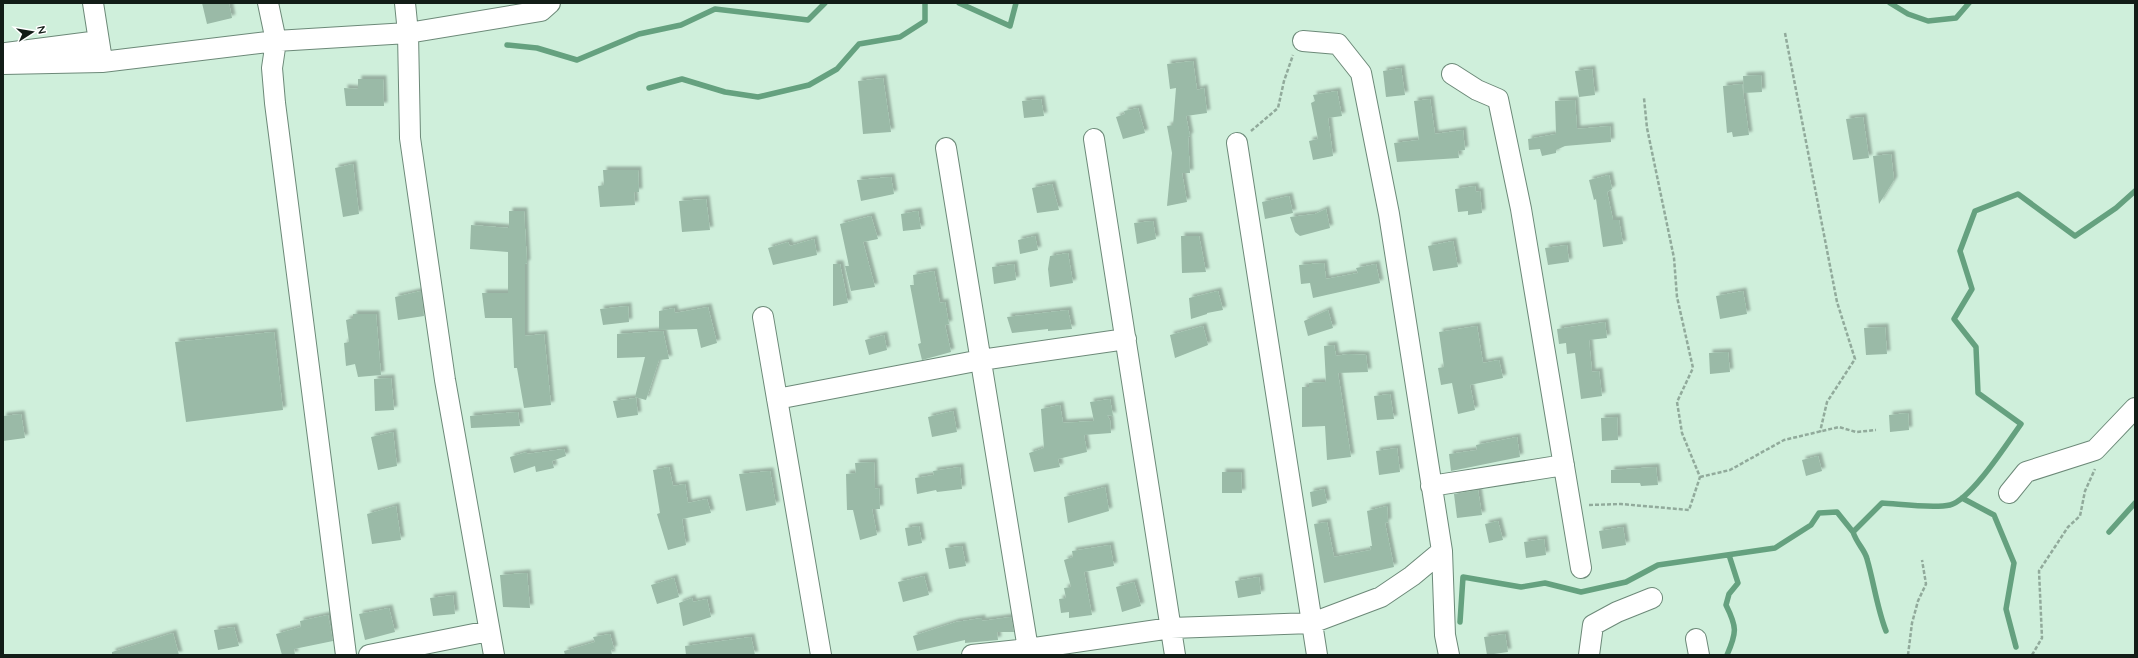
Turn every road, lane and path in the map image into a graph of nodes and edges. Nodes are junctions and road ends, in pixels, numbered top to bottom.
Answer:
1 (93, 3) edge
2 (268, 3) edge
3 (405, 3) edge
4 (550, 3) edge
5 (408, 33) junction
6 (1785, 33) dead end
7 (99, 41) junction
8 (276, 41) junction
9 (1303, 41) joint
10 (3, 54) edge
11 (102, 62) junction
12 (3, 64) edge
13 (1452, 74) dead end
14 (1644, 98) dead end
15 (1094, 138) dead end
16 (1237, 143) joint
17 (946, 148) dead end
18 (763, 317) dead end
19 (1126, 339) junction
20 (981, 360) junction
21 (777, 399) junction
22 (2135, 408) edge
23 (1876, 430) dead end
24 (1820, 432) junction
25 (2095, 450) junction
26 (1564, 466) junction
27 (1700, 477) junction
28 (1431, 486) junction
29 (2009, 492) dead end
30 (1571, 506) junction
31 (1442, 551) junction
32 (1922, 560) dead end
33 (1582, 568) dead end
34 (1652, 598) dead end
35 (1312, 623) junction
36 (1171, 628) junction
37 (488, 631) junction
38 (1029, 652) edge
39 (1590, 654) edge
40 (346, 655) edge
41 (369, 655) edge
42 (494, 655) edge
43 (821, 655) edge
44 (972, 655) edge
45 (1175, 655) edge
46 (1317, 655) edge
47 (1449, 655) edge
48 (1908, 655) edge
49 (2032, 655) edge

1 - 7 street
2 - 8 street
3 - 5 street
4 - 5 street
5 - 8 street
5 - 37 street
6 - 24 path
7 - 10 street
7 - 11 street
8 - 11 street
8 - 40 street
9 - 16 path
9 - 28 street
11 - 12 street
13 - 26 street
14 - 27 path
15 - 19 street
16 - 35 street
17 - 20 street
18 - 21 street
19 - 20 street
19 - 36 street
20 - 21 street
20 - 38 street
21 - 43 street
22 - 25 street
23 - 24 path
24 - 27 path
25 - 29 street
25 - 49 path
26 - 28 street
26 - 30 street
27 - 30 path
28 - 31 street
30 - 33 street
31 - 35 street
31 - 47 street
32 - 48 path
34 - 39 street
35 - 36 street
35 - 46 street
36 - 38 street
36 - 45 street
37 - 41 street
37 - 42 street
38 - 44 street

